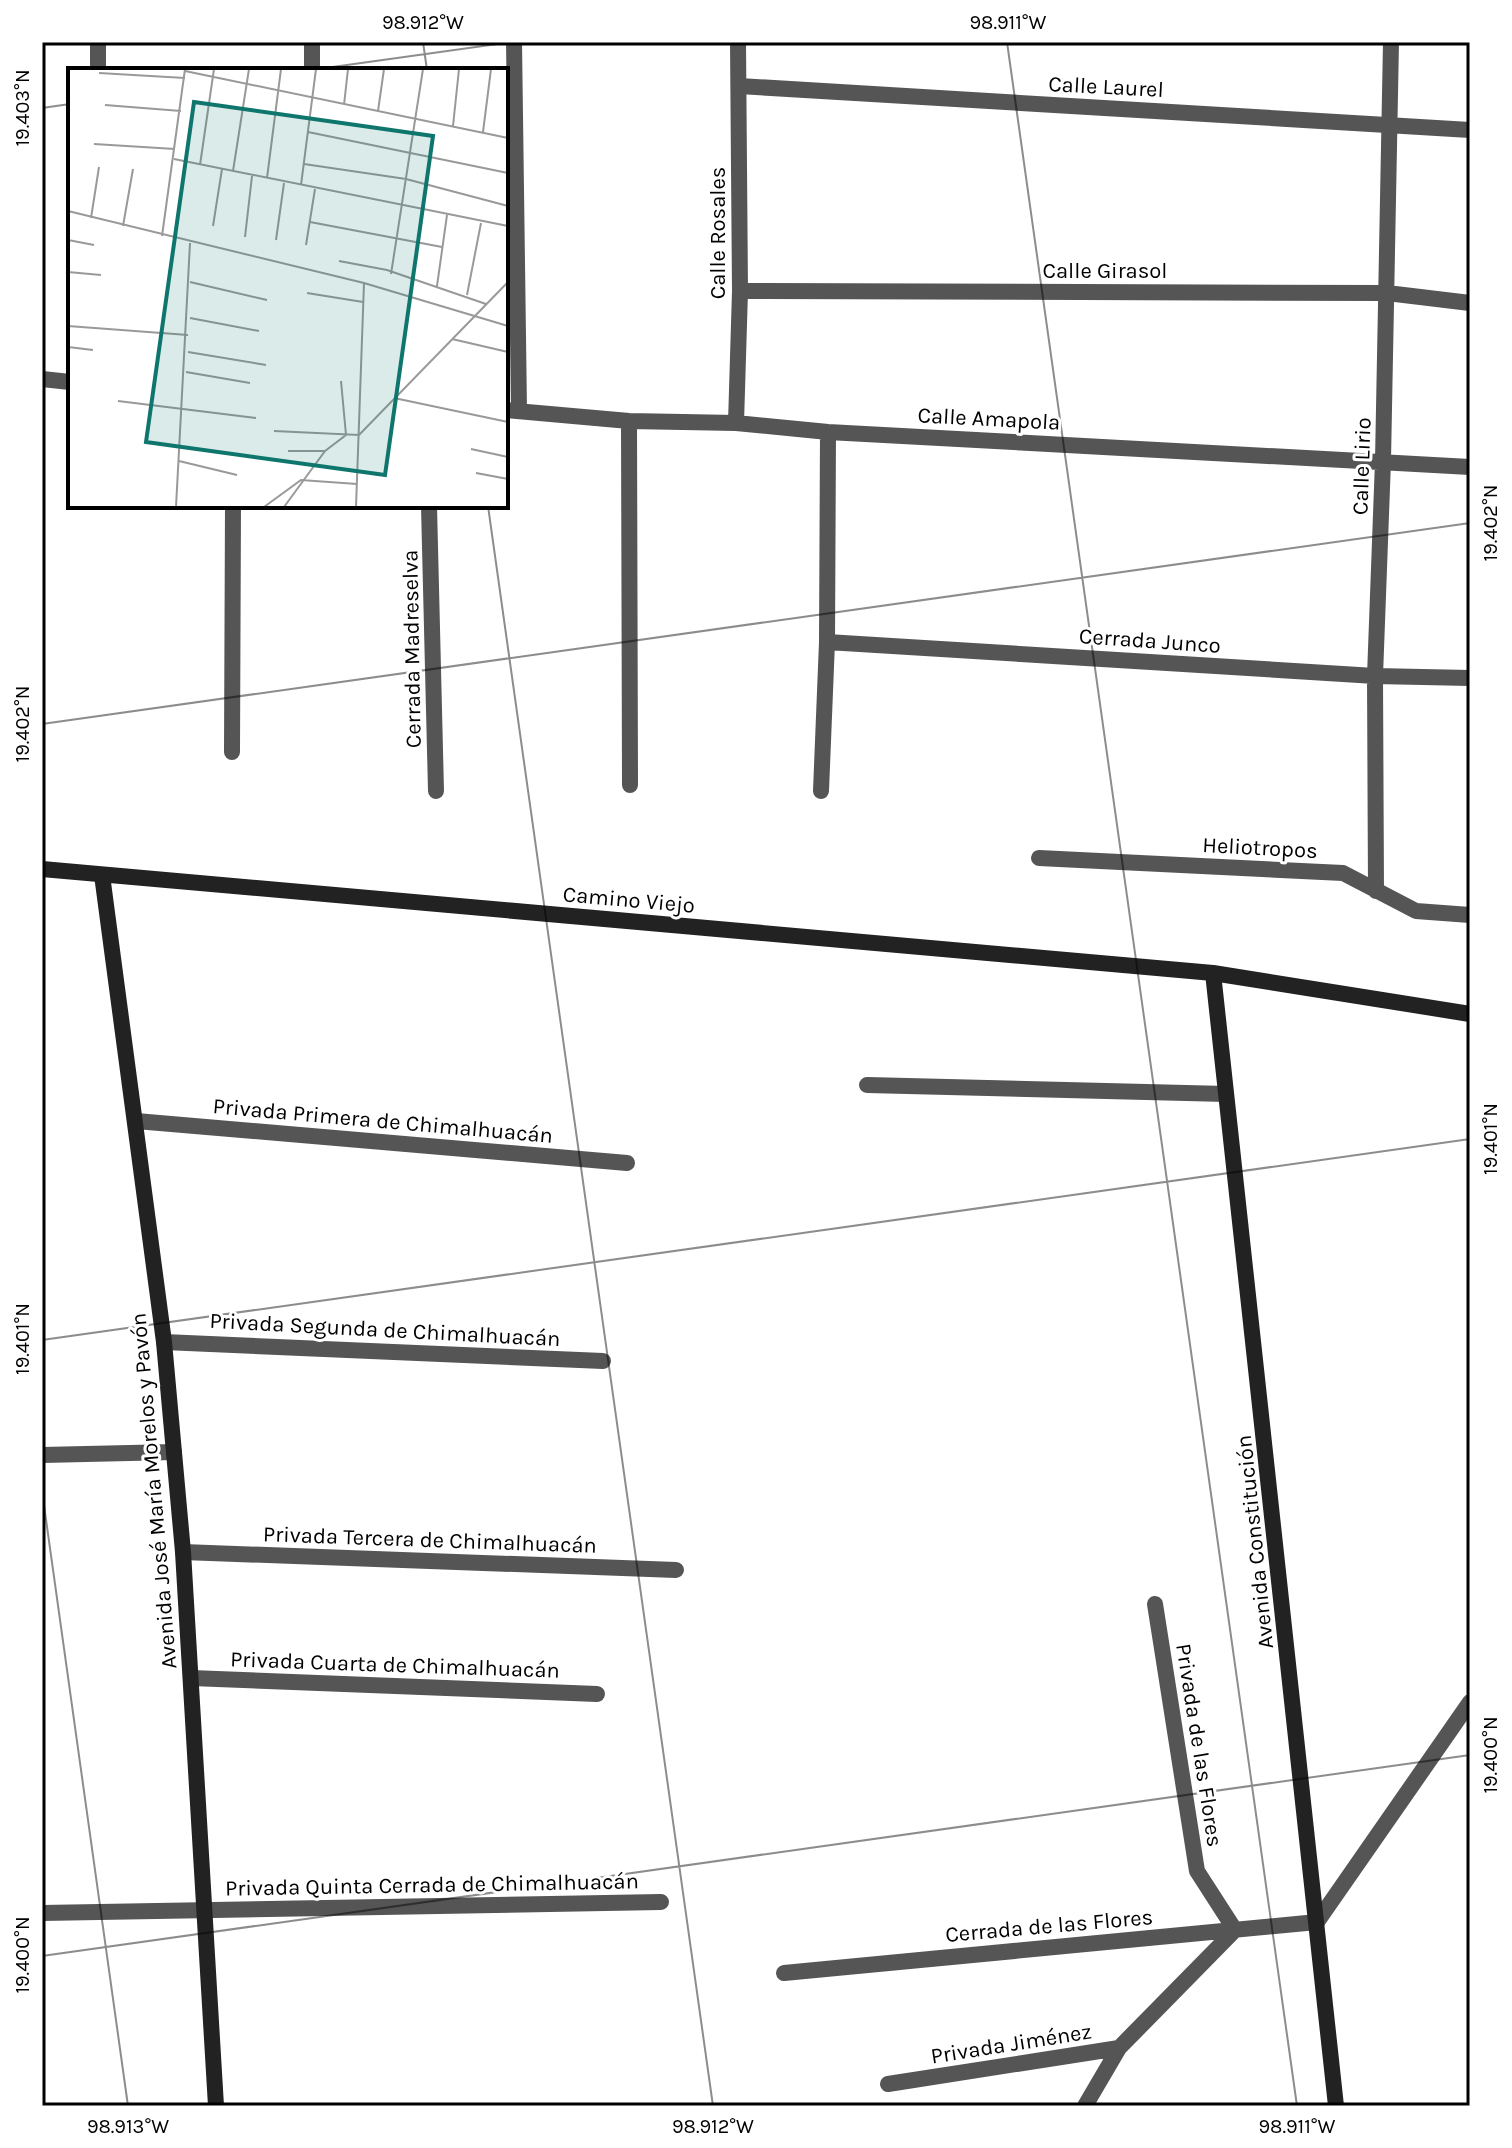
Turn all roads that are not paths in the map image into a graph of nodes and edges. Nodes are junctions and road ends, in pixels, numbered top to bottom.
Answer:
1 (98, 42) edge
2 (312, 42) edge
3 (514, 42) edge
4 (738, 42) edge
5 (1391, 42) edge
6 (98, 68) edge
7 (312, 68) edge
8 (739, 86) junction
9 (1391, 125) junction
10 (1470, 130) edge
11 (740, 291) junction
12 (1387, 293) junction
13 (1470, 303) edge
14 (42, 379) edge
15 (68, 382) edge
16 (512, 410) edge
17 (629, 421) junction
18 (736, 423) junction
19 (828, 432) junction
20 (1383, 461) junction
21 (1470, 467) edge
22 (233, 508) edge
23 (429, 508) edge
24 (827, 642) junction
25 (1375, 676) junction
26 (1470, 678) edge
27 (232, 752) dead end
28 (630, 785) dead end
29 (436, 791) dead end
30 (821, 791) dead end
31 (1039, 858) dead end
32 (42, 869) edge
33 (102, 875) junction
34 (1376, 891) junction
35 (1470, 915) edge
36 (1213, 973) junction
37 (1470, 1014) edge
38 (867, 1085) dead end
39 (1226, 1094) junction
40 (136, 1121) junction
41 (627, 1163) dead end
42 (164, 1342) junction
43 (603, 1361) dead end
44 (174, 1452) junction
45 (42, 1455) edge
46 (183, 1552) junction
47 (676, 1570) dead end
48 (1155, 1604) dead end
49 (191, 1678) junction
50 (597, 1694) dead end
51 (1470, 1702) edge
52 (661, 1902) dead end
53 (204, 1910) junction
54 (42, 1913) edge
55 (1317, 1922) junction
56 (1235, 1930) junction
57 (784, 1973) dead end
58 (1119, 2048) junction
59 (888, 2084) dead end
60 (216, 2106) edge
61 (1085, 2106) edge
62 (1336, 2106) edge

1 - 6 street
2 - 7 street
3 - 16 street
4 - 8 street, Calle Rosales
5 - 9 street, Calle Lirio
8 - 9 street, Calle Laurel
8 - 11 street, Calle Rosales
9 - 10 street, Calle Laurel
9 - 12 street, Calle Lirio
11 - 12 street, Calle Girasol
11 - 18 street, Calle Rosales
12 - 13 street, Calle Girasol
12 - 20 street, Calle Lirio
14 - 15 street
16 - 17 street, Calle Amapola
17 - 18 street, Calle Amapola
17 - 28 street
18 - 19 street, Calle Amapola
19 - 20 street, Calle Amapola
19 - 24 street
20 - 21 street, Calle Amapola
20 - 25 street, Calle Lirio
22 - 27 street
23 - 29 street, Cerrada Madreselva
24 - 25 street, Cerrada Junco
24 - 30 street
25 - 26 street, Cerrada Junco
25 - 34 street, Calle Lirio
31 - 34 street, Heliotropos
32 - 33 main road, Camino Viejo
33 - 36 main road, Camino Viejo
33 - 40 main road, Avenida José María Morelos y Pavón
34 - 35 street, Heliotropos
36 - 37 main road, Camino Viejo
36 - 39 main road, Avenida Constitución
38 - 39 street
39 - 55 main road, Avenida Constitución
40 - 41 street, Privada Primera de Chimalhuacán
40 - 42 main road, Avenida José María Morelos y Pavón
42 - 43 street, Privada Segunda de Chimalhuacán
42 - 44 main road, Avenida José María Morelos y Pavón
44 - 45 street
44 - 46 main road, Avenida José María Morelos y Pavón
46 - 47 street, Privada Tercera de Chimalhuacán
46 - 49 main road, Avenida José María Morelos y Pavón
48 - 56 street, Privada de las Flores
49 - 50 street, Privada Cuarta de Chimalhuacán
49 - 53 main road, Avenida José María Morelos y Pavón
51 - 55 street
52 - 53 street, Privada Quinta Cerrada de Chimalhuacán
53 - 54 street, Privada Quinta Cerrada de Chimalhuacán
53 - 60 main road, Avenida José María Morelos y Pavón
55 - 56 street, Cerrada de las Flores
55 - 62 main road, Avenida Constitución
56 - 57 street, Cerrada de las Flores
56 - 58 street, Privada Jiménez
58 - 59 street, Privada Jiménez
58 - 61 street

